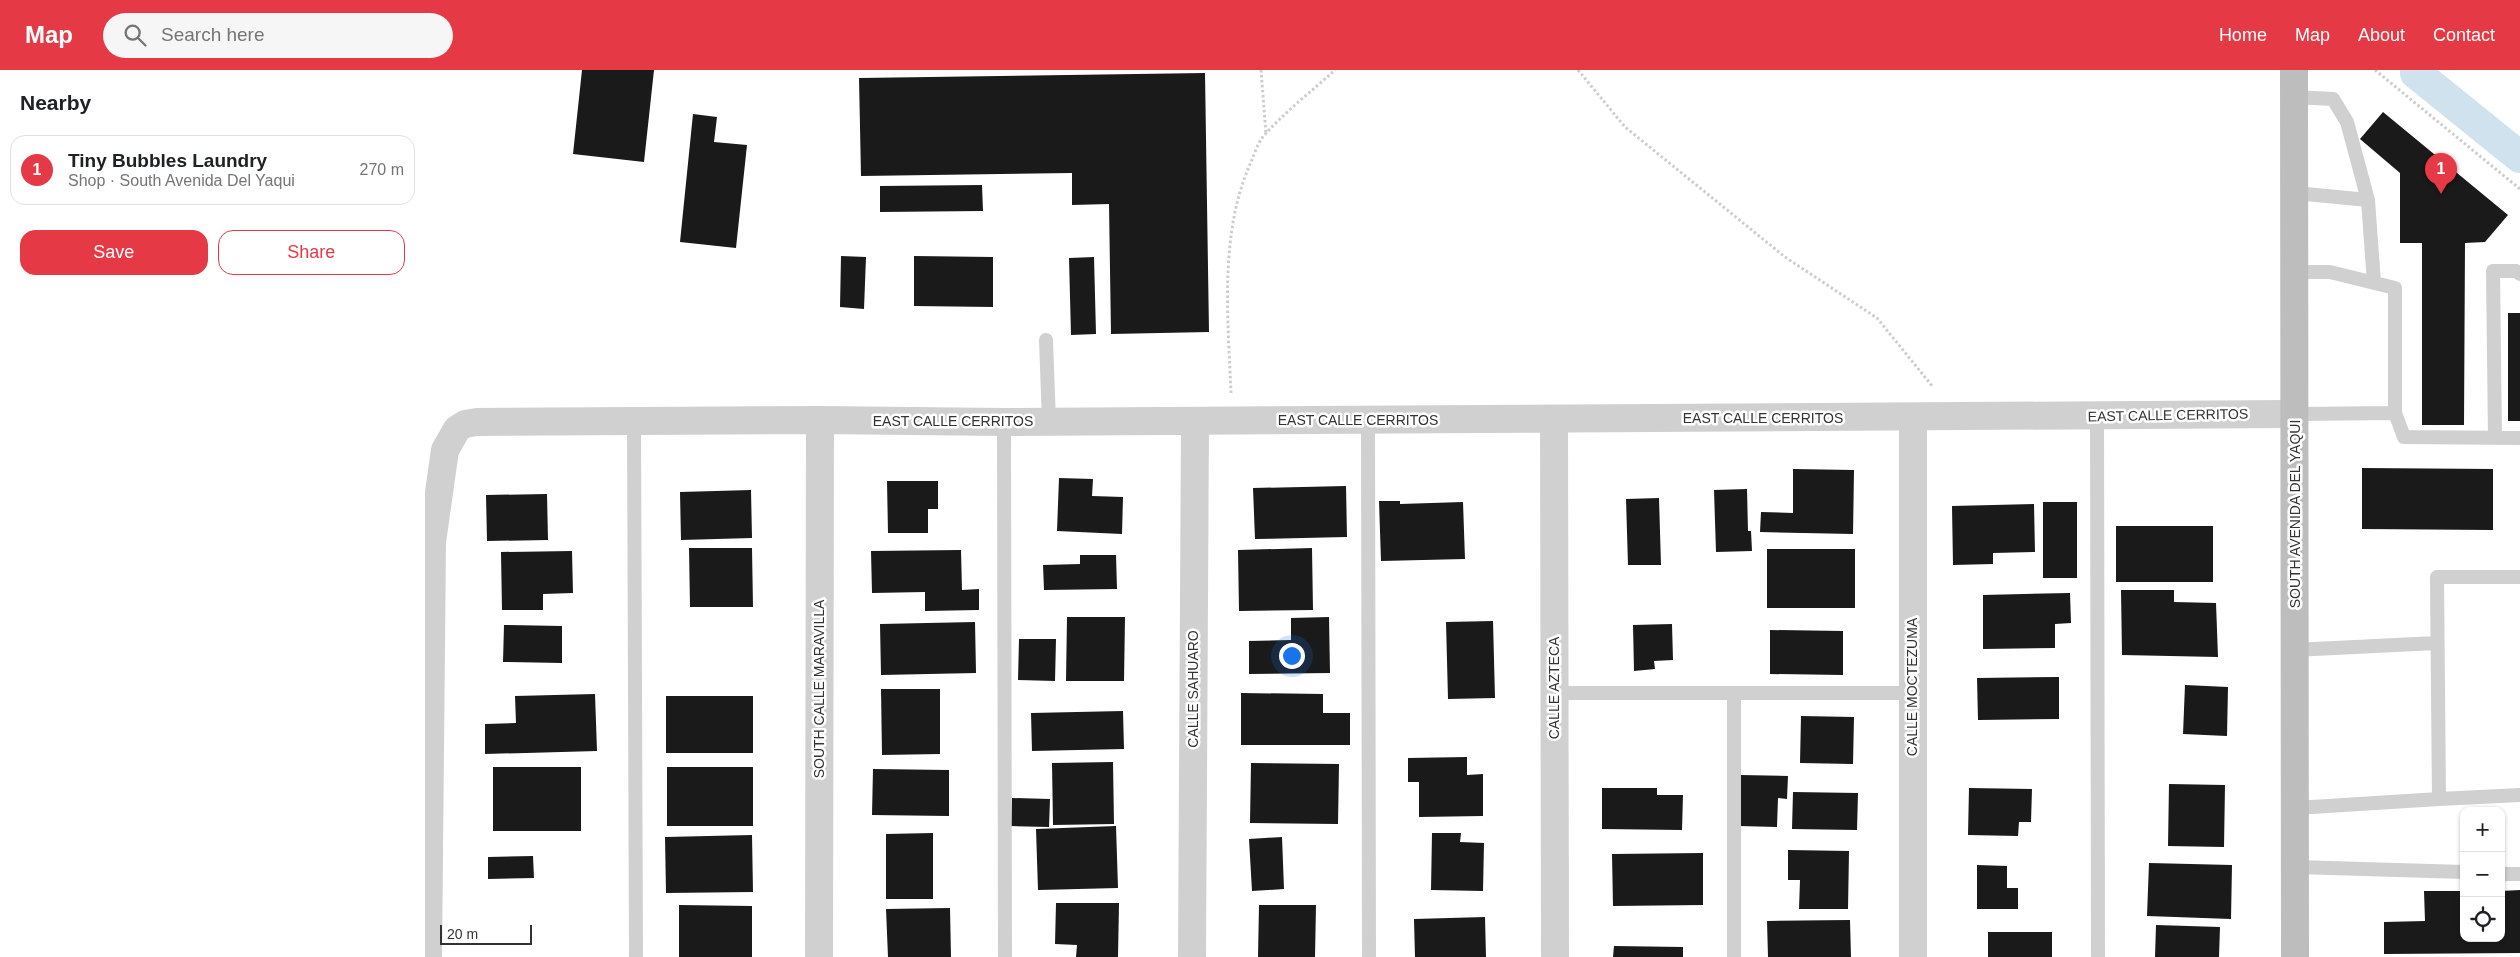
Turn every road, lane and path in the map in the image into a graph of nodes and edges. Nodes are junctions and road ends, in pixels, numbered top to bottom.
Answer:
1 (1261, 70) edge
2 (1335, 70) edge
3 (1578, 70) edge
4 (2294, 70) edge
5 (2375, 70) edge
6 (2294, 97) junction
7 (1266, 134) junction
8 (2520, 189) edge
9 (2295, 193) junction
10 (2369, 200) junction
11 (2295, 272) junction
12 (2520, 274) edge
13 (2375, 283) junction
14 (1046, 340) dead end
15 (2395, 412) junction
16 (2295, 414) junction
17 (2097, 416) junction
18 (1913, 417) junction
19 (1949, 417) junction
20 (1554, 419) junction
21 (819, 420) junction
22 (1368, 420) junction
23 (634, 421) junction
24 (1195, 421) junction
25 (1232, 421) junction
26 (1005, 422) junction
27 (1049, 422) junction
28 (2495, 438) junction
29 (2520, 438) edge
30 (2520, 578) edge
31 (2436, 643) junction
32 (2294, 650) junction
33 (1555, 693) junction
34 (1912, 693) junction
35 (1734, 694) junction
36 (2520, 796) edge
37 (2439, 799) junction
38 (2296, 808) junction
39 (2296, 867) junction
40 (2460, 872) edge
41 (2505, 874) edge
42 (2520, 874) edge
43 (428, 957) edge
44 (636, 957) edge
45 (819, 957) edge
46 (1005, 957) edge
47 (1192, 957) edge
48 (1369, 957) edge
49 (1555, 957) edge
50 (1734, 957) edge
51 (1913, 957) edge
52 (2098, 957) edge
53 (2295, 957) edge

1 - 7 path
2 - 7 path
3 - 19 path
4 - 6 street, SOUTH AVENIDA DEL YAQUI
5 - 8 path
6 - 9 street, SOUTH AVENIDA DEL YAQUI
6 - 10 lane
7 - 25 path
9 - 10 lane
9 - 11 street, SOUTH AVENIDA DEL YAQUI
10 - 13 lane
11 - 13 lane
11 - 16 street, SOUTH AVENIDA DEL YAQUI
12 - 28 lane
13 - 15 lane
14 - 27 lane
15 - 16 lane
15 - 28 lane
16 - 17 street, EAST CALLE CERRITOS
16 - 32 street, SOUTH AVENIDA DEL YAQUI
17 - 19 street, EAST CALLE CERRITOS
17 - 52 lane
18 - 19 street, EAST CALLE CERRITOS
18 - 20 street, EAST CALLE CERRITOS
18 - 34 street, CALLE MOCTEZUMA
20 - 22 street, EAST CALLE CERRITOS
20 - 33 street, CALLE AZTECA
21 - 23 street, EAST CALLE CERRITOS
21 - 26 street, EAST CALLE CERRITOS
21 - 45 street, SOUTH CALLE MARAVILLA
22 - 25 street, EAST CALLE CERRITOS
22 - 48 lane
23 - 43 street, EAST CALLE CERRITOS
23 - 44 lane
24 - 25 street, EAST CALLE CERRITOS
24 - 27 street, EAST CALLE CERRITOS
24 - 47 street, CALLE SAHUARO
26 - 27 street, EAST CALLE CERRITOS
26 - 46 lane
28 - 29 lane
30 - 31 lane
31 - 32 lane
31 - 37 lane
32 - 38 street, SOUTH AVENIDA DEL YAQUI
33 - 35 lane
33 - 49 street, CALLE AZTECA
34 - 35 lane
34 - 51 street, CALLE MOCTEZUMA
35 - 50 lane
36 - 37 lane
37 - 38 lane
38 - 39 street, SOUTH AVENIDA DEL YAQUI
39 - 40 lane
39 - 53 street, SOUTH AVENIDA DEL YAQUI
41 - 42 lane

